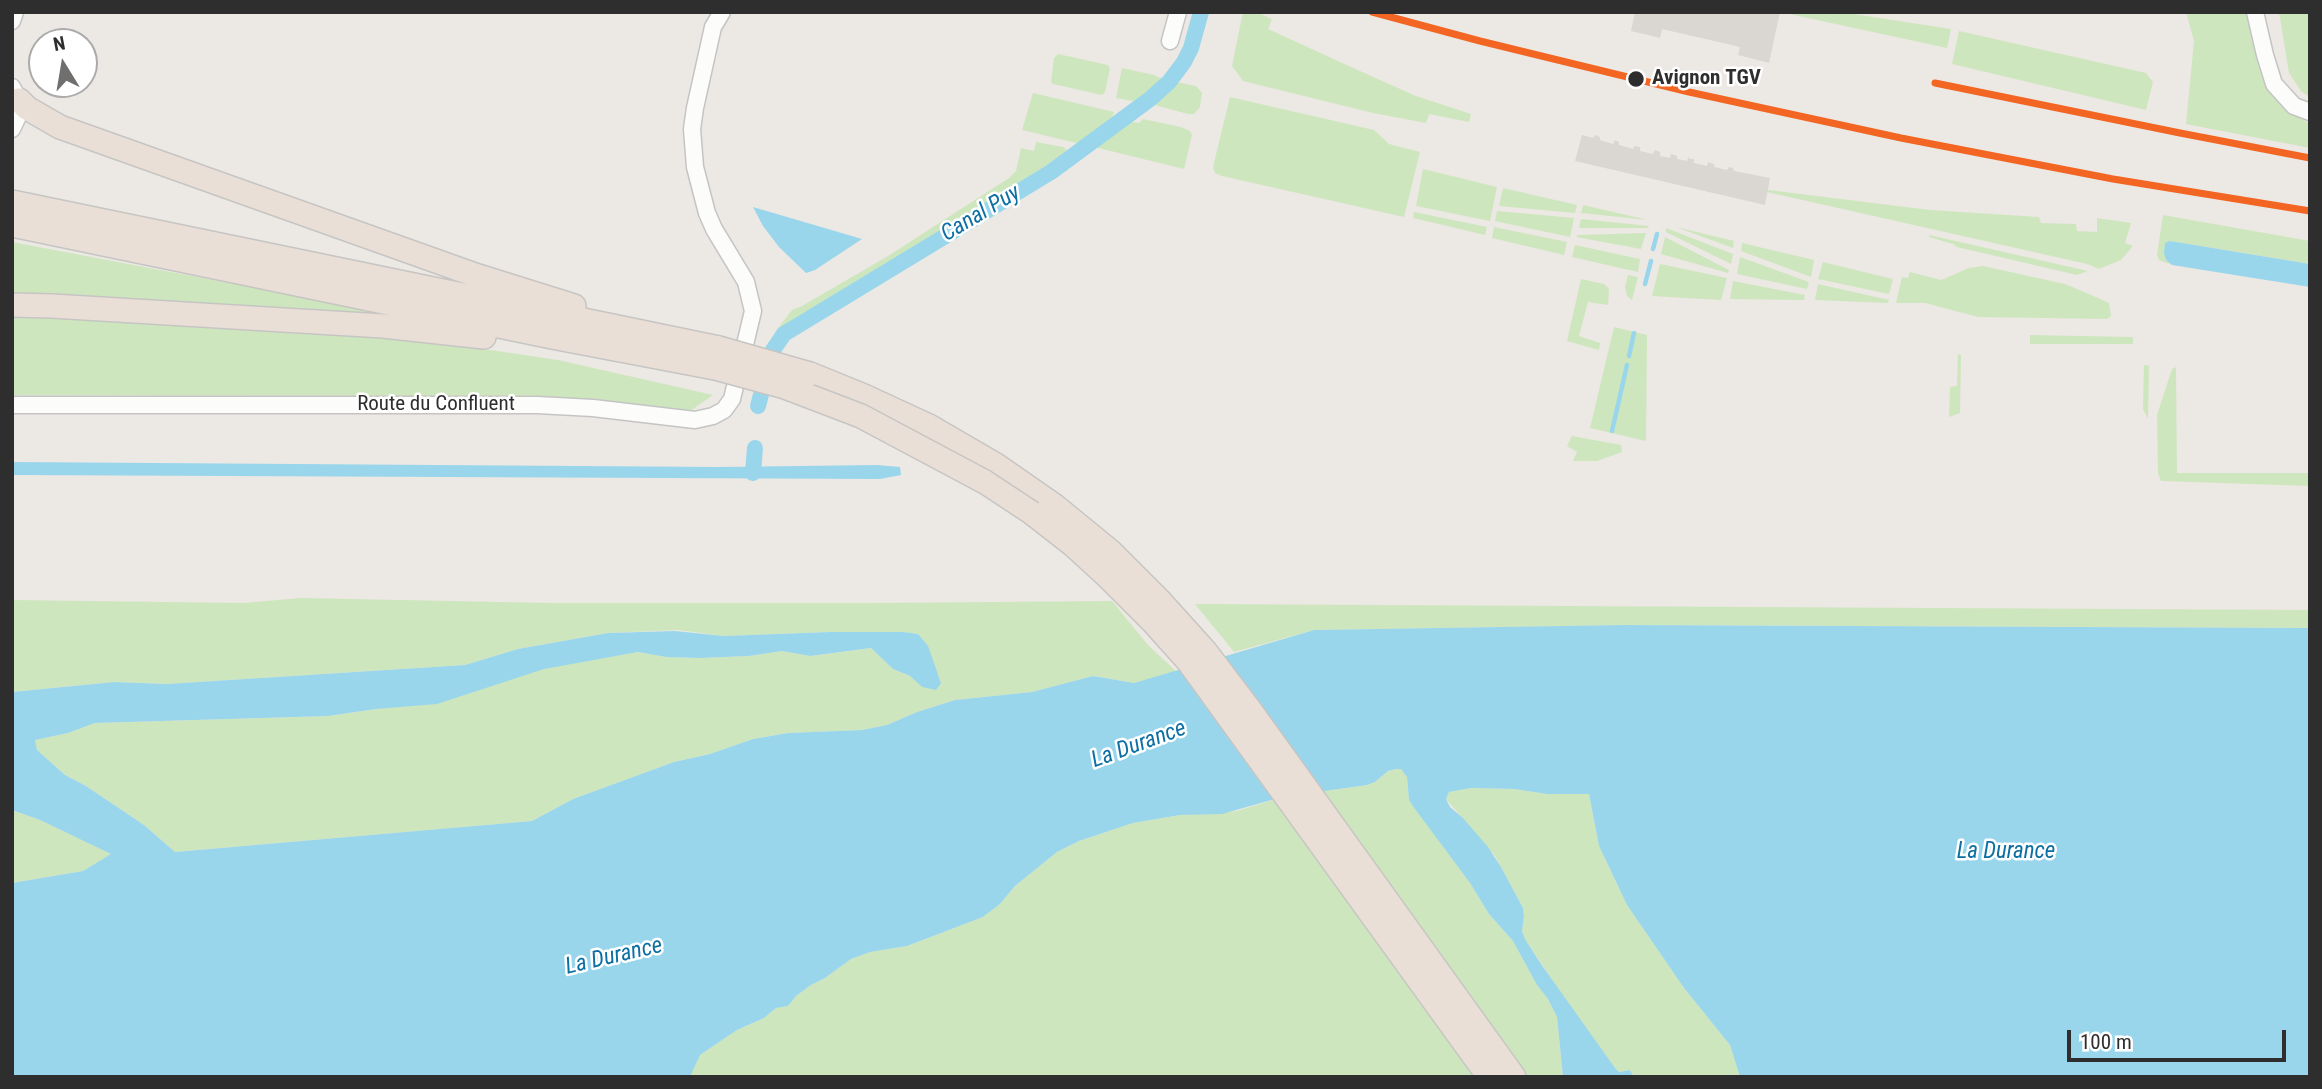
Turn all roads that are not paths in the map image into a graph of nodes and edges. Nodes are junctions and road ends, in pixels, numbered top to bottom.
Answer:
1 (15, 12) edge
2 (722, 12) edge
3 (1178, 12) edge
4 (2255, 12) edge
5 (713, 20) edge
6 (12, 21) edge
7 (1170, 41) dead end
8 (16, 93) edge
9 (2310, 112) edge
10 (12, 129) edge
11 (12, 202) edge
12 (12, 225) edge
13 (12, 305) edge
14 (656, 336) junction
15 (552, 337) junction
16 (717, 358) junction
17 (12, 405) edge
18 (1489, 1077) edge
19 (1514, 1077) edge

1 - 6 street
2 - 5 street
3 - 7 street
4 - 9 street
5 - 17 street, Route du Confluent
8 - 10 street
8 - 14 highway
11 - 14 highway
12 - 15 highway
13 - 15 highway
14 - 16 highway
15 - 16 highway
16 - 18 highway, bridge
16 - 19 highway, bridge

